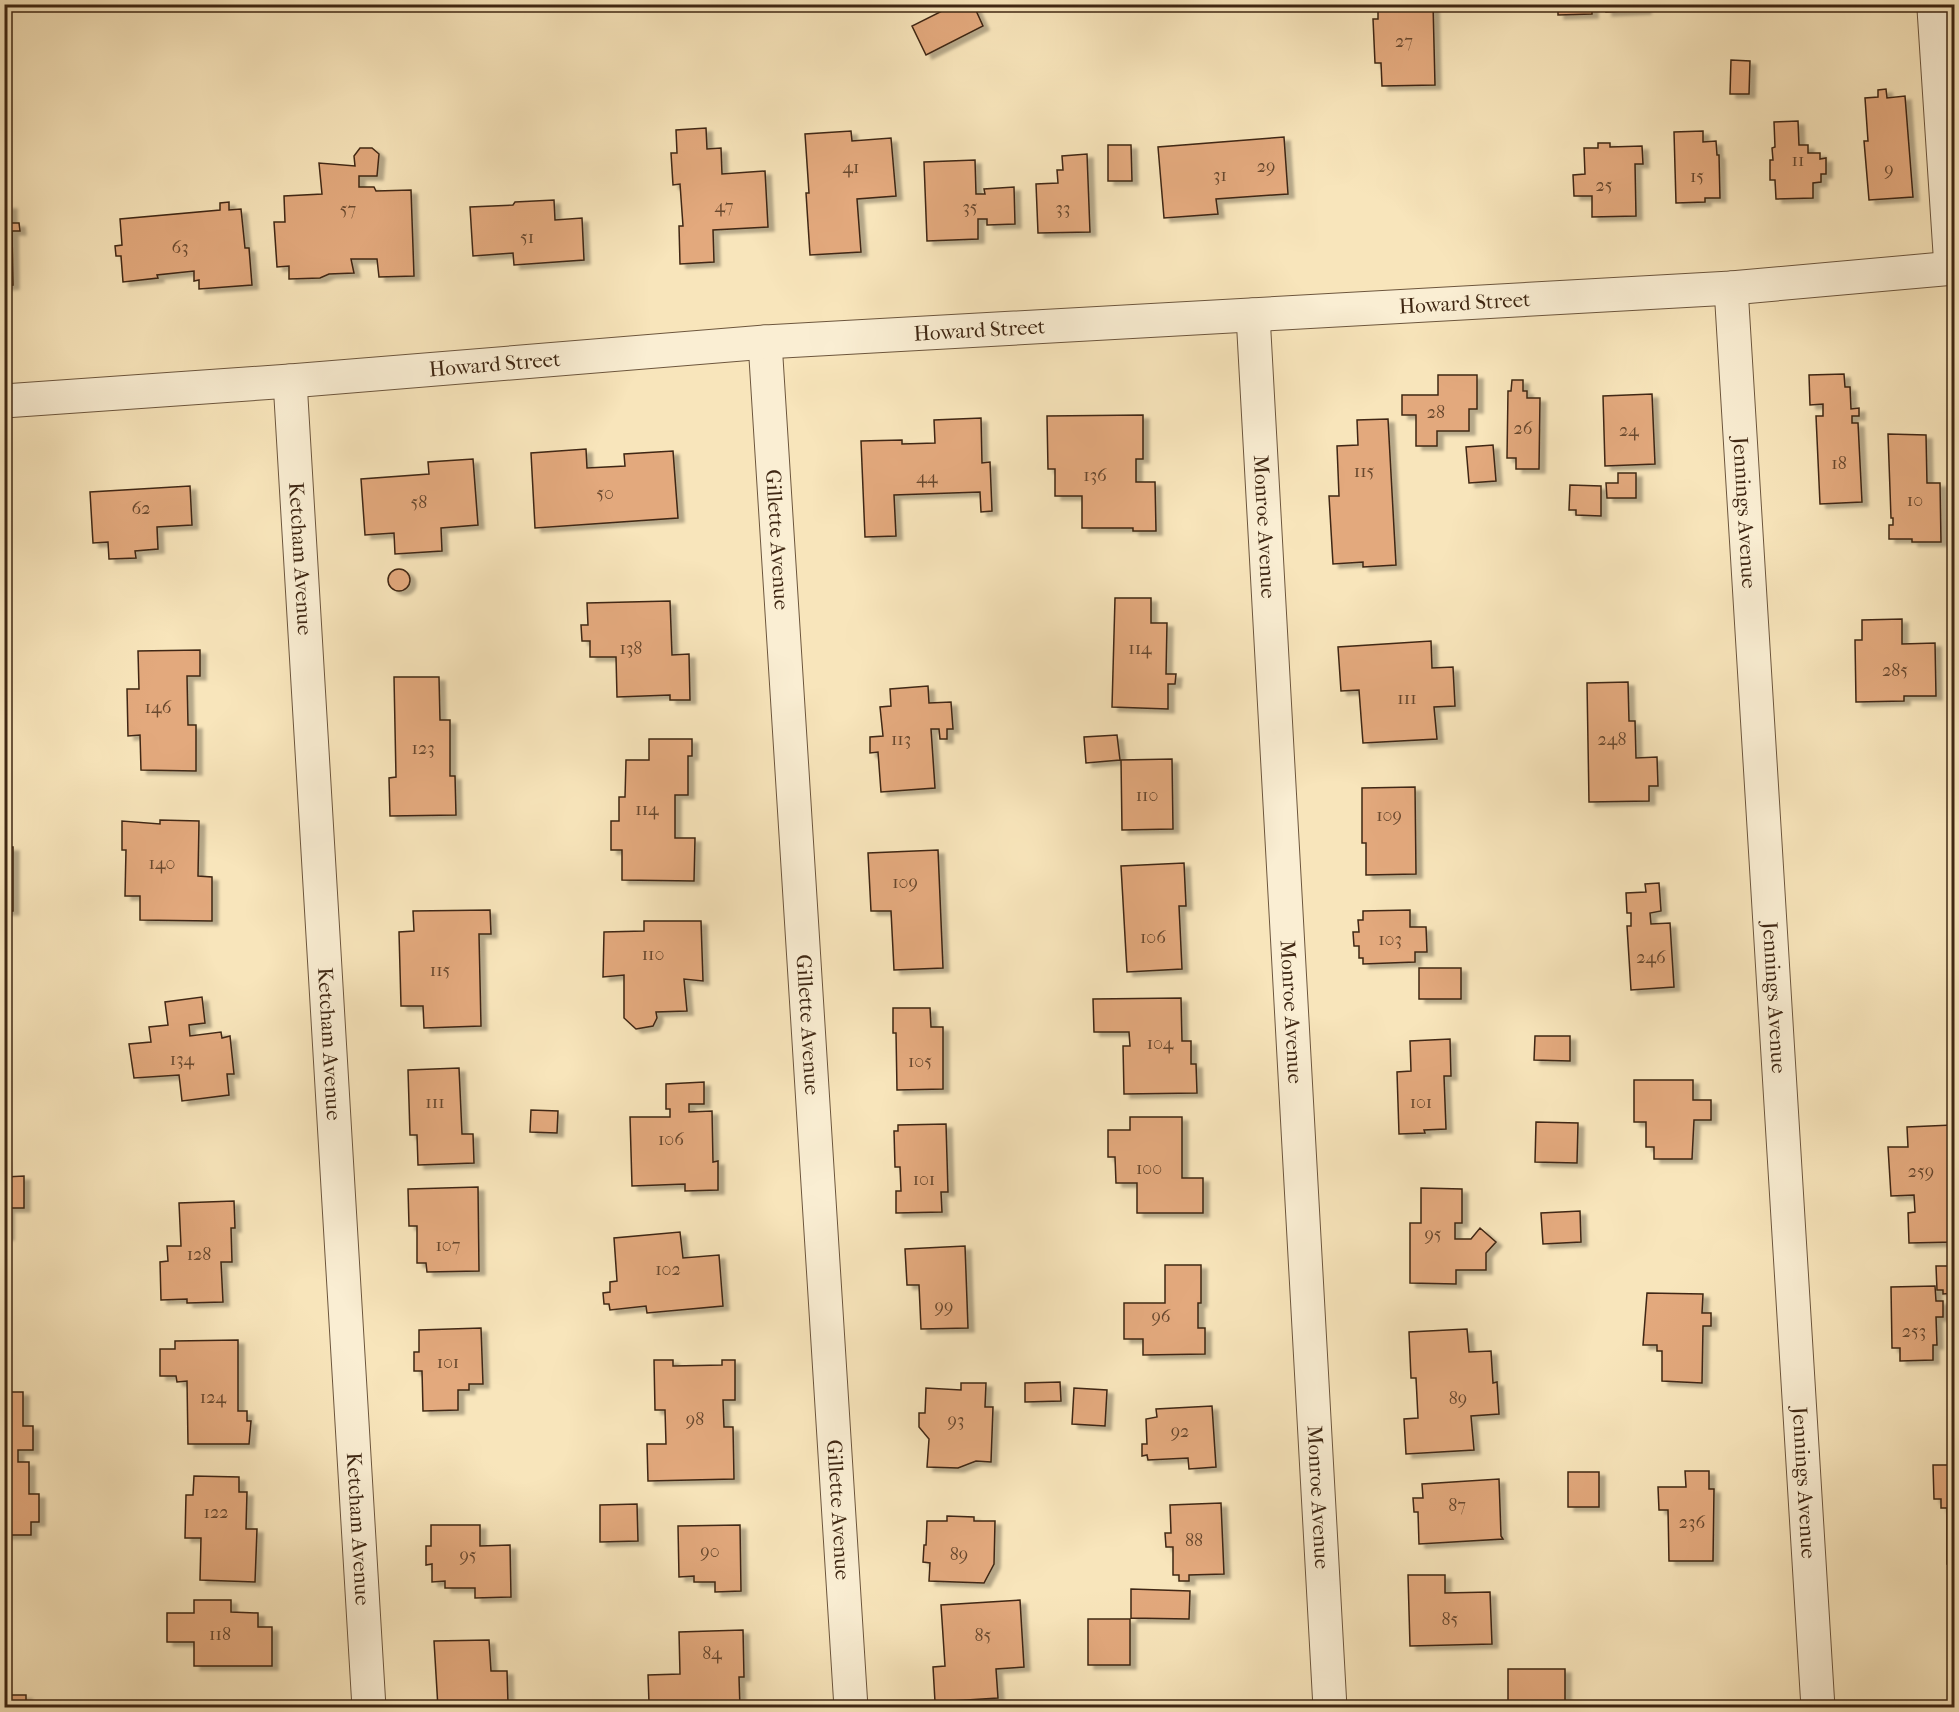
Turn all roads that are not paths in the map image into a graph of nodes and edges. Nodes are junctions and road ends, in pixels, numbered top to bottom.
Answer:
1 (1935, 9) dead end
2 (1953, 268) edge
3 (1731, 288) junction
4 (1253, 315) junction
5 (765, 342) junction
6 (290, 381) junction
7 (4, 401) edge
8 (369, 1707) edge
9 (851, 1707) edge
10 (1330, 1707) edge
11 (1818, 1707) edge

1 - 2 street
2 - 3 street, Howard Street
3 - 4 street, Howard Street
3 - 11 street, Jennings Avenue
4 - 5 street, Howard Street
4 - 10 street, Monroe Avenue
5 - 6 street, Howard Street
5 - 9 street, Gillette Avenue
6 - 7 street, Howard Street
6 - 8 street, Ketcham Avenue

